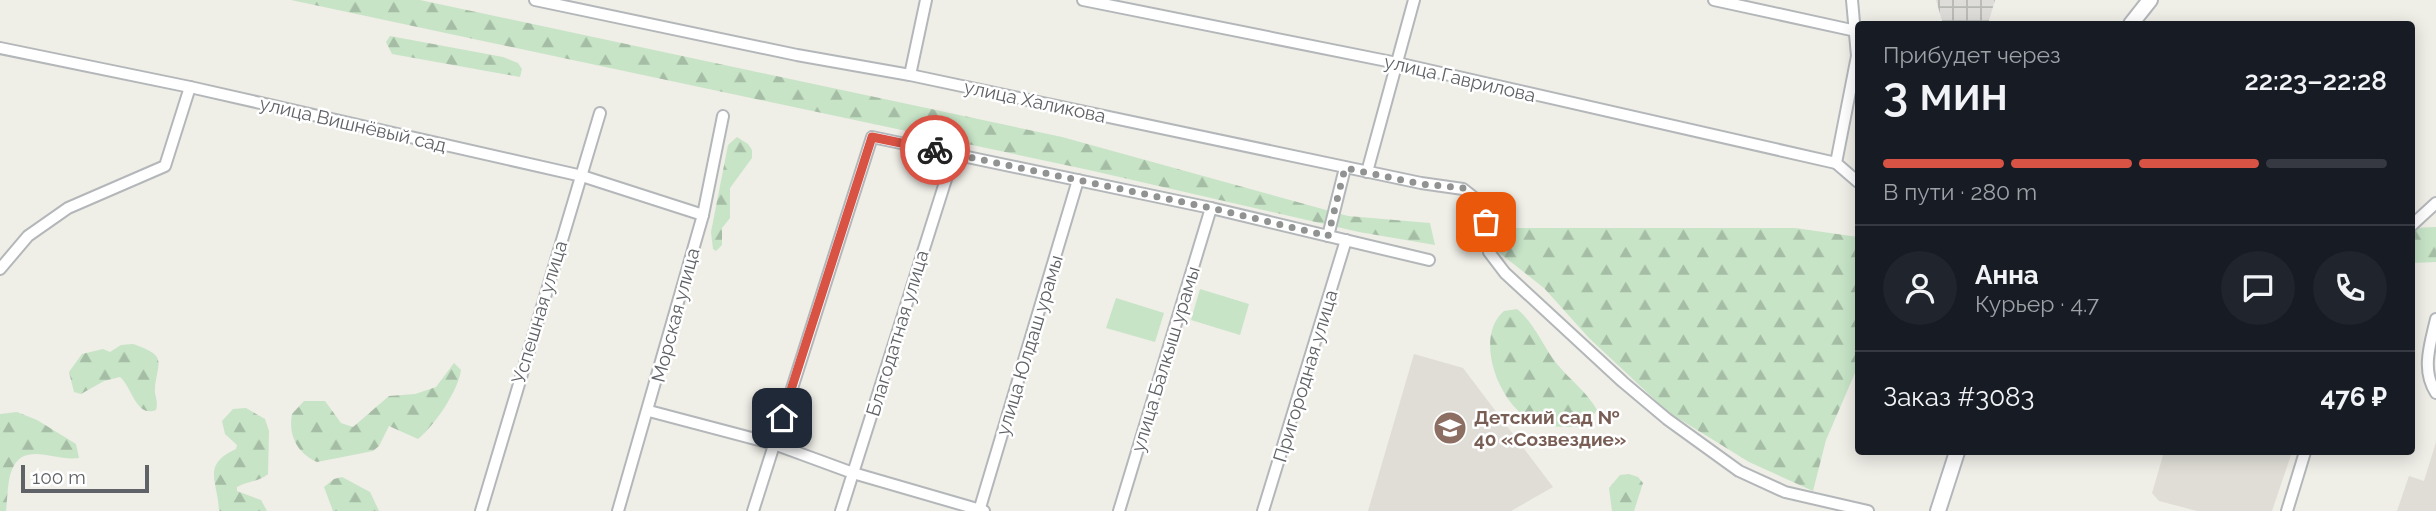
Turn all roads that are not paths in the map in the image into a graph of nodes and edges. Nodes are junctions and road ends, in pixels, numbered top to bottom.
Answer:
1 (535, 0) edge
2 (926, 0) edge
3 (1083, 0) edge
4 (1414, 0) edge
5 (1714, 0) edge
6 (1852, 0) edge
7 (2150, 0) edge
8 (572, 4) edge
9 (2133, 21) edge
10 (1855, 23) edge
11 (1855, 31) edge
12 (0, 48) edge
13 (1397, 63) junction
14 (1855, 66) edge
15 (911, 75) junction
16 (190, 87) junction
17 (600, 113) dead end
18 (723, 116) dead end
19 (954, 154) junction
20 (1836, 163) junction
21 (1345, 168) junction
22 (1367, 173) junction
23 (582, 176) junction
24 (1078, 180) junction
25 (1855, 180) edge
26 (2436, 203) edge
27 (1211, 208) junction
28 (703, 215) junction
29 (2415, 222) edge
30 (1328, 236) junction
31 (1346, 240) junction
32 (1429, 260) dead end
33 (0, 269) edge
34 (2436, 319) edge
35 (2436, 393) edge
36 (649, 411) junction
37 (774, 444) junction
38 (1956, 455) edge
39 (2304, 455) edge
40 (853, 473) junction
41 (481, 511) edge
42 (618, 511) edge
43 (753, 511) edge
44 (841, 511) edge
45 (981, 511) edge
46 (1119, 511) edge
47 (1263, 511) edge
48 (1868, 511) edge
49 (1938, 511) edge
50 (2287, 511) edge

1 - 8 street, улица Халикова
2 - 15 street
3 - 13 street, улица Гаврилова
4 - 13 street
5 - 11 street
6 - 10 street
7 - 9 street
8 - 15 street, улица Халикова
12 - 16 street, улица Вишнёвый сад
13 - 20 street, улица Гаврилова
13 - 22 street
14 - 20 street
15 - 21 street, улица Халикова
16 - 23 street, улица Вишнёвый сад
16 - 33 street
17 - 23 street, Успешная улица
18 - 28 street, Морская улица
19 - 24 street
19 - 37 street
19 - 40 street, Благодатная улица
20 - 25 street
21 - 22 street, улица Халикова
21 - 30 street
22 - 48 street, улица Халикова
23 - 28 street, улица Вишнёвый сад
23 - 41 street, Успешная улица
24 - 27 street
24 - 45 street, улица Юлдаш урамы
26 - 29 street
27 - 30 street
27 - 46 street, улица Балкыш урамы
28 - 36 street, Морская улица
30 - 31 street
31 - 32 street
31 - 47 street, Пригородная улица
34 - 35 street
36 - 37 street
36 - 42 street, Морская улица
37 - 40 street
37 - 43 street
38 - 49 street
39 - 50 street
40 - 44 street, Благодатная улица
40 - 45 street

